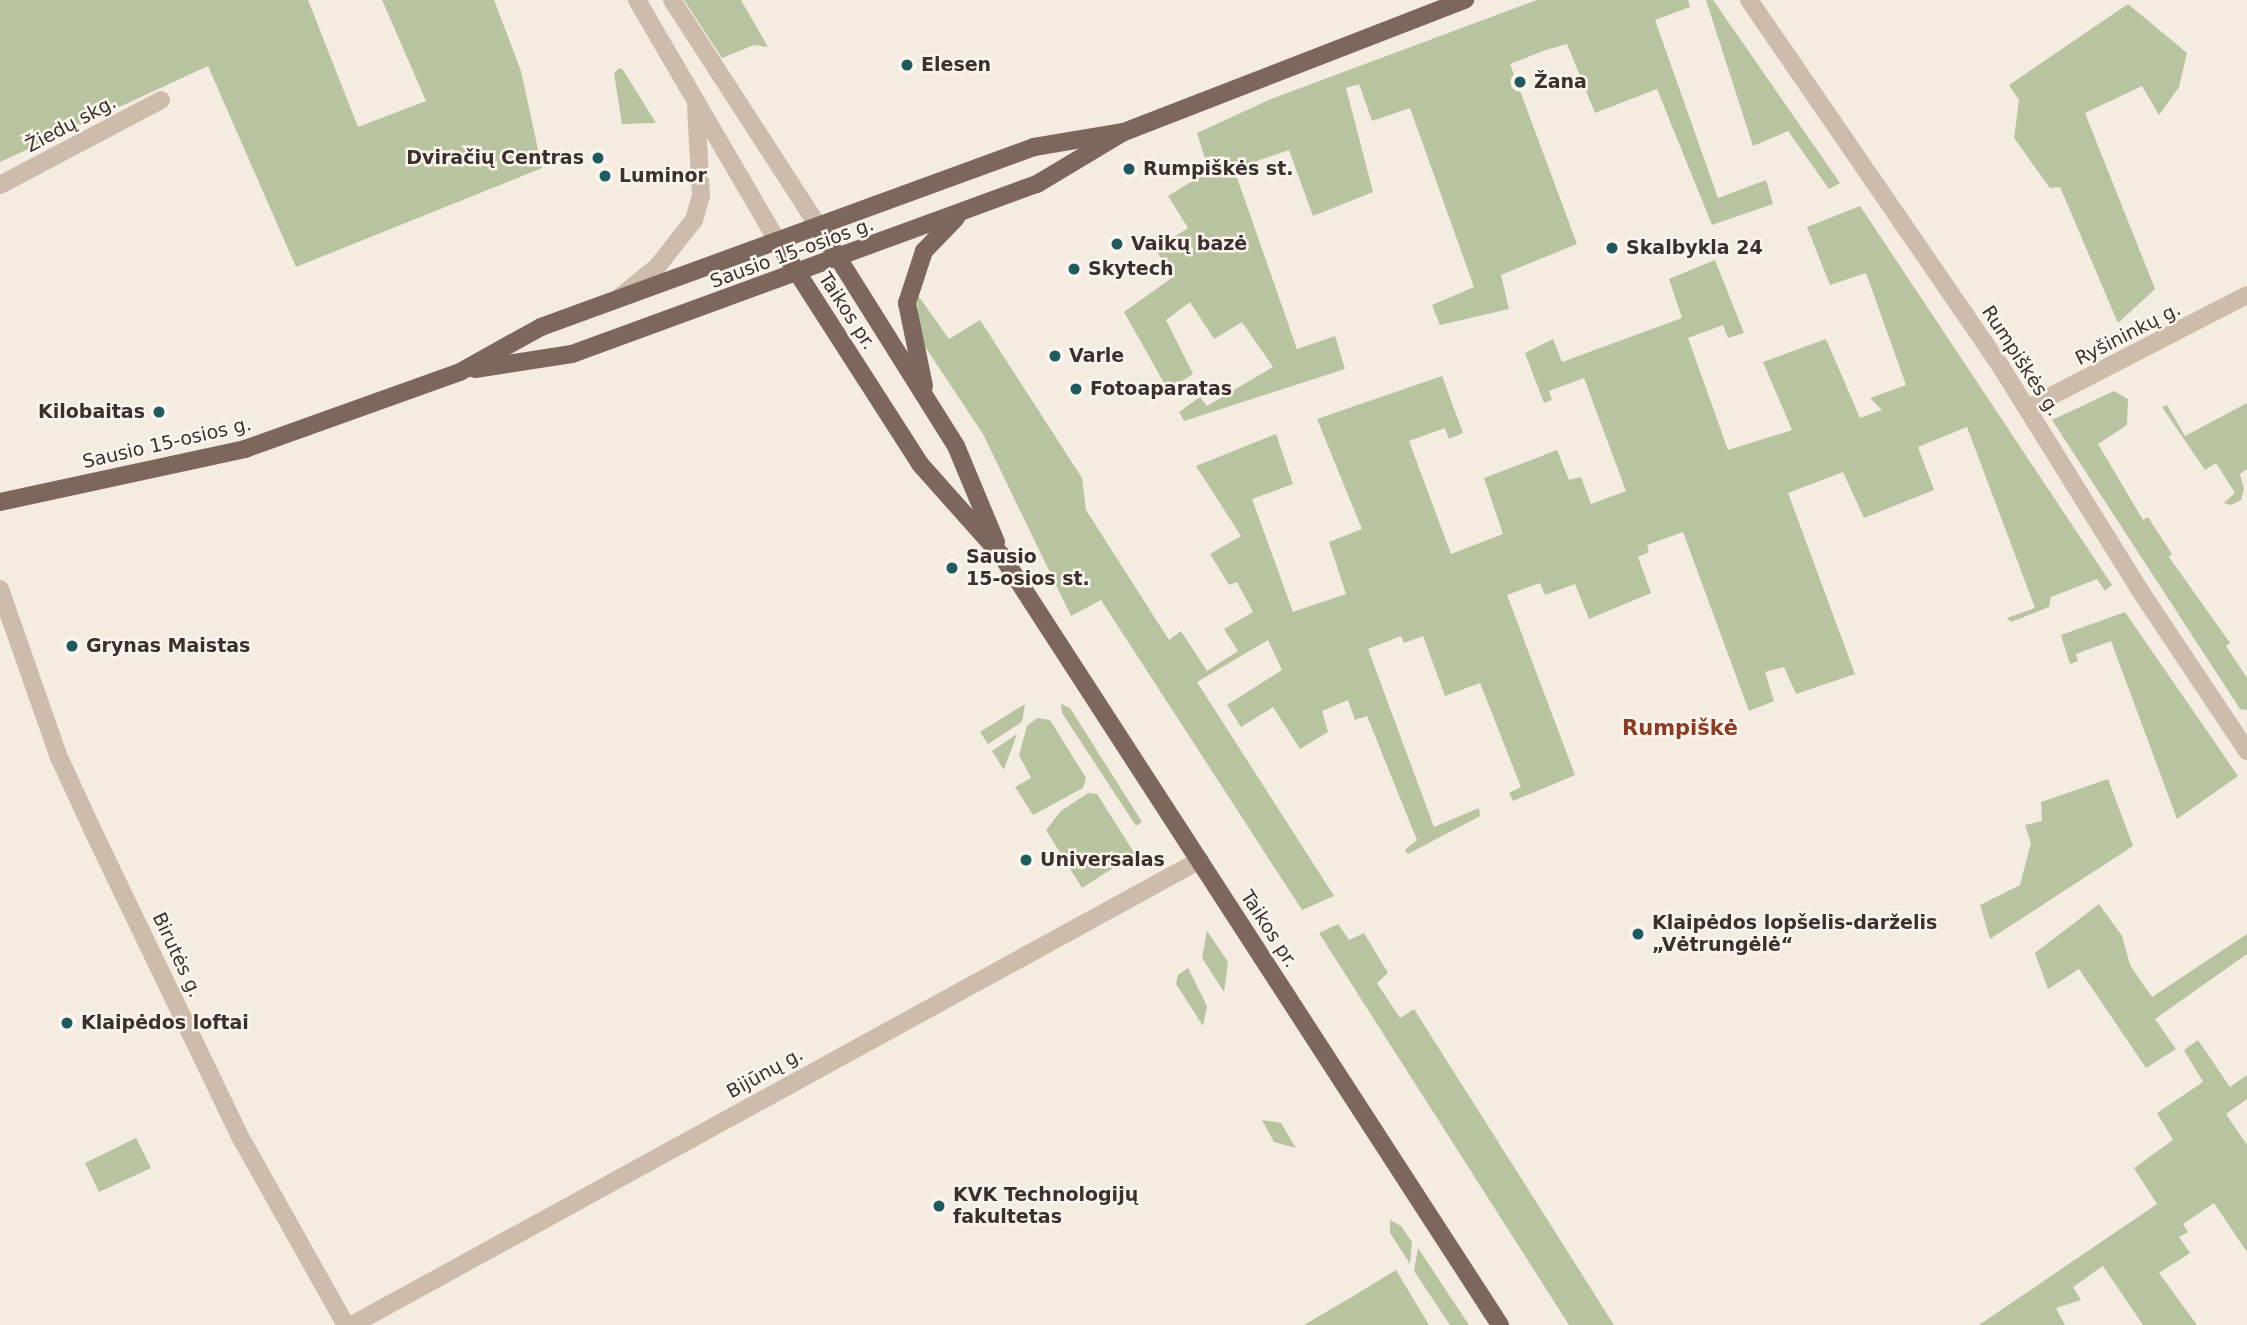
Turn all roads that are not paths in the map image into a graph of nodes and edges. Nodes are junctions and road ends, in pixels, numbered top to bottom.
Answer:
1 (637, 0) edge
2 (672, 0) edge
3 (1465, 0) edge
4 (1749, 0) edge
5 (161, 100) dead end
6 (696, 103) junction
7 (1125, 132) junction
8 (0, 185) edge
9 (965, 211) junction
10 (818, 226) junction
11 (777, 241) junction
12 (837, 259) junction
13 (797, 273) junction
14 (2247, 295) edge
15 (616, 300) junction
16 (460, 372) junction
17 (927, 400) junction
18 (2028, 408) junction
19 (0, 502) edge
20 (1002, 556) junction
21 (0, 589) edge
22 (2247, 751) edge
23 (1199, 860) junction
24 (346, 1325) edge
25 (352, 1325) edge
26 (1500, 1325) edge

1 - 6 street, Taikos pr.
2 - 10 street, Taikos pr.
3 - 7 main road, Sausio 15-osios g.
4 - 18 street, Rumpiškės g.
5 - 8 street, Žiedų skg.
6 - 11 street, Taikos pr.
6 - 15 street
7 - 9 main road, Sausio 15-osios g.
7 - 10 main road, Sausio 15-osios g.
9 - 12 main road, Sausio 15-osios g.
9 - 17 main road
10 - 11 main road, Sausio 15-osios g.
10 - 12 main road, Taikos pr.
11 - 13 main road, Taikos pr.
11 - 15 main road, Sausio 15-osios g.
12 - 13 main road, Sausio 15-osios g.
12 - 17 main road, Taikos pr.
13 - 16 main road, Sausio 15-osios g.
13 - 20 main road, Taikos pr.
14 - 18 street, Ryšininkų g.
15 - 16 main road, Sausio 15-osios g.
16 - 19 main road, Sausio 15-osios g.
17 - 20 main road, Taikos pr.
18 - 22 street, Rumpiškės g.
20 - 23 main road, Taikos pr.
21 - 24 street, Birutės g.
23 - 25 street, Bijūnų g.
23 - 26 main road, Taikos pr.

